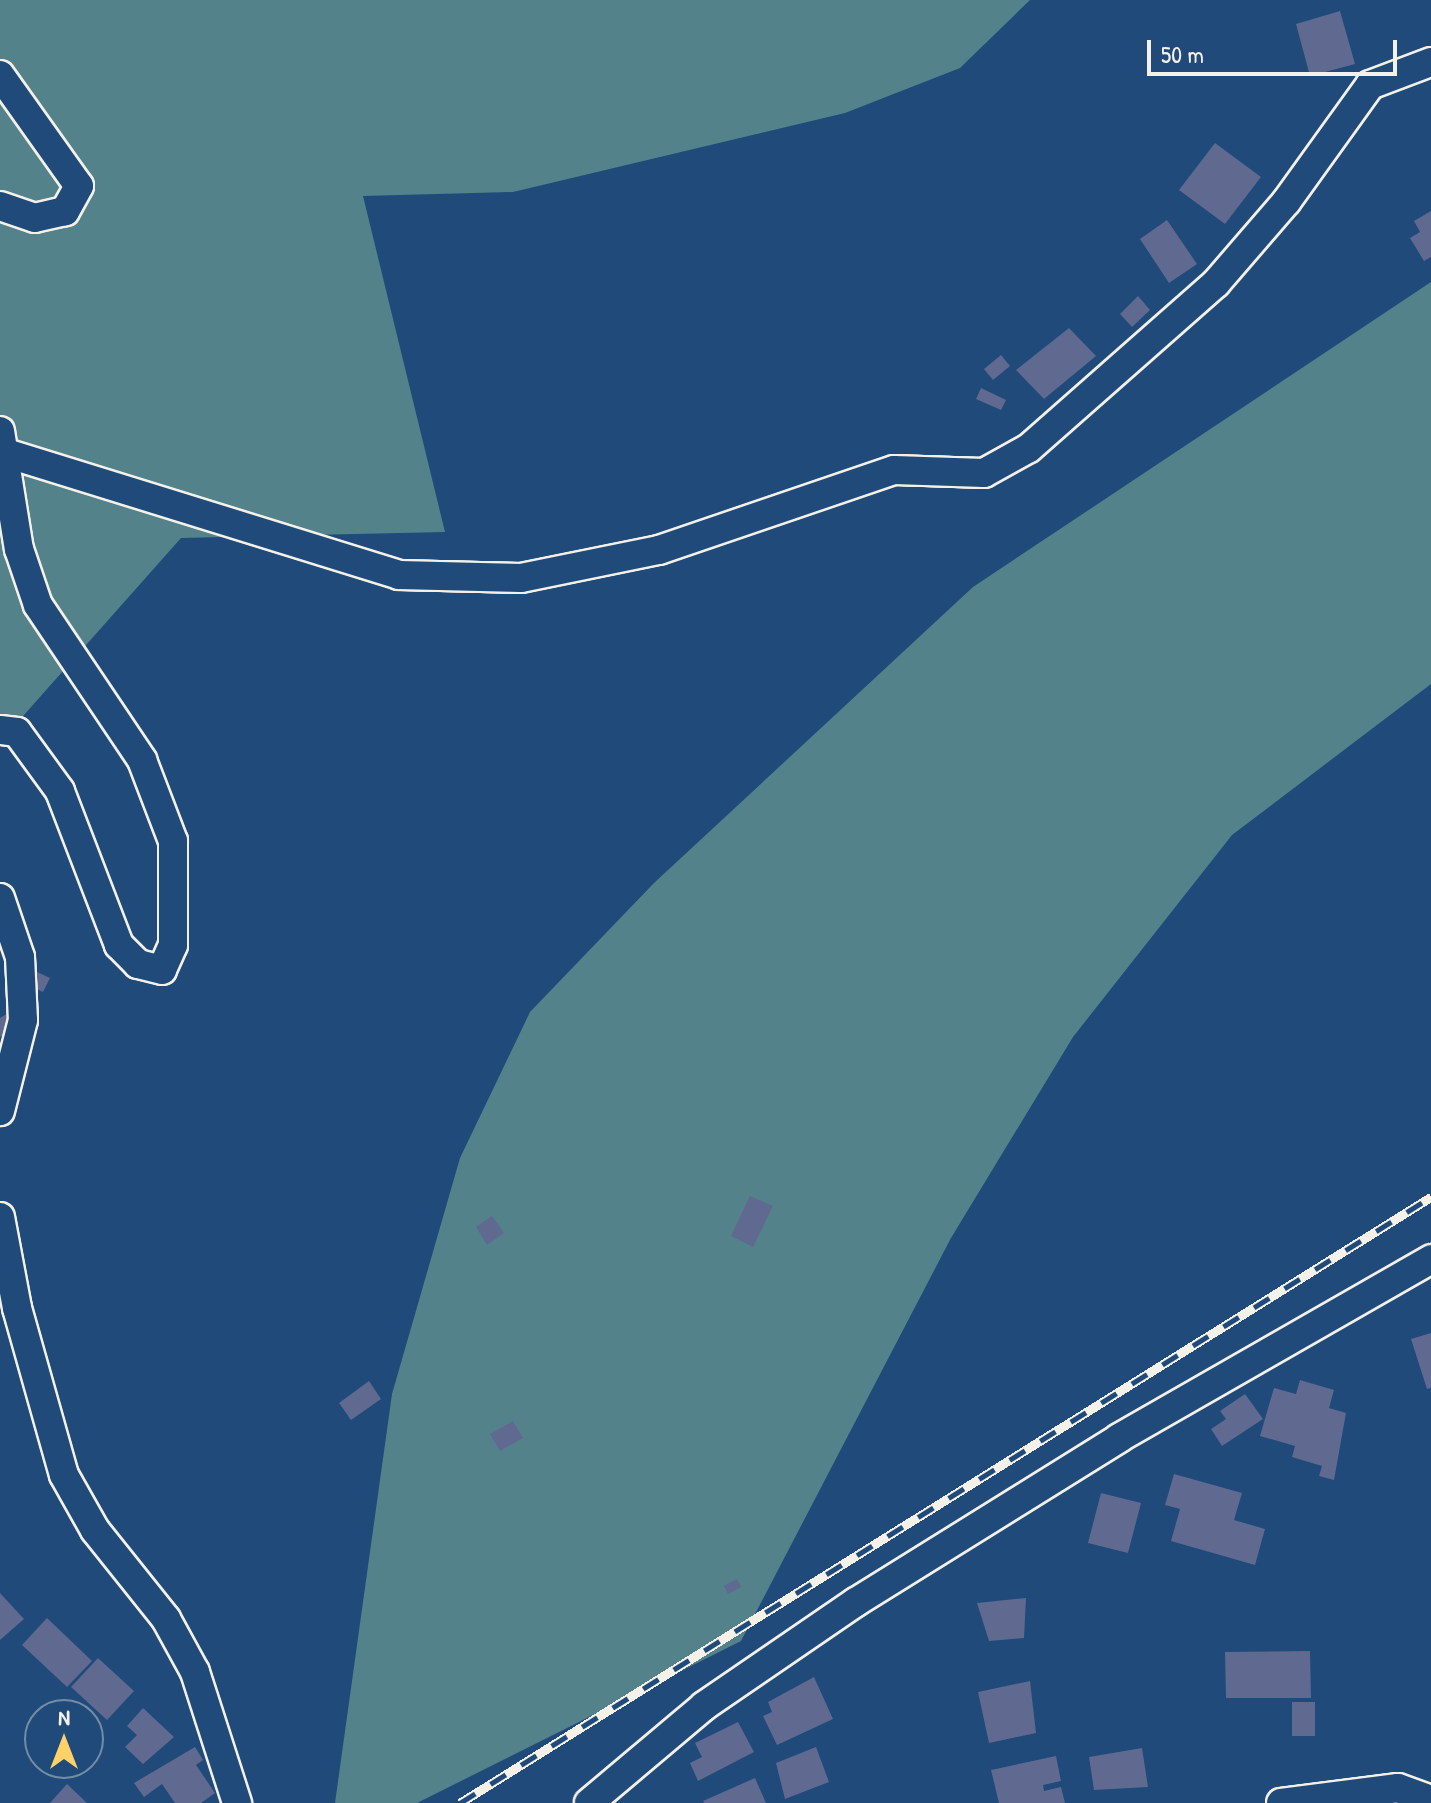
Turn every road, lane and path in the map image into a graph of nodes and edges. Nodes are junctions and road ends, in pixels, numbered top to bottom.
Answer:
1 (1431, 62) edge
2 (0, 75) edge
3 (0, 206) edge
4 (5, 443) edge
5 (0, 730) edge
6 (0, 898) edge
7 (0, 1111) edge
8 (0, 1217) edge
9 (1431, 1259) edge
10 (1431, 1800) edge
11 (237, 1803) edge
12 (589, 1803) edge
13 (1281, 1803) edge

1 - 4 street
2 - 3 street
4 - 5 street
6 - 7 street
8 - 11 street
9 - 12 street
10 - 13 street

